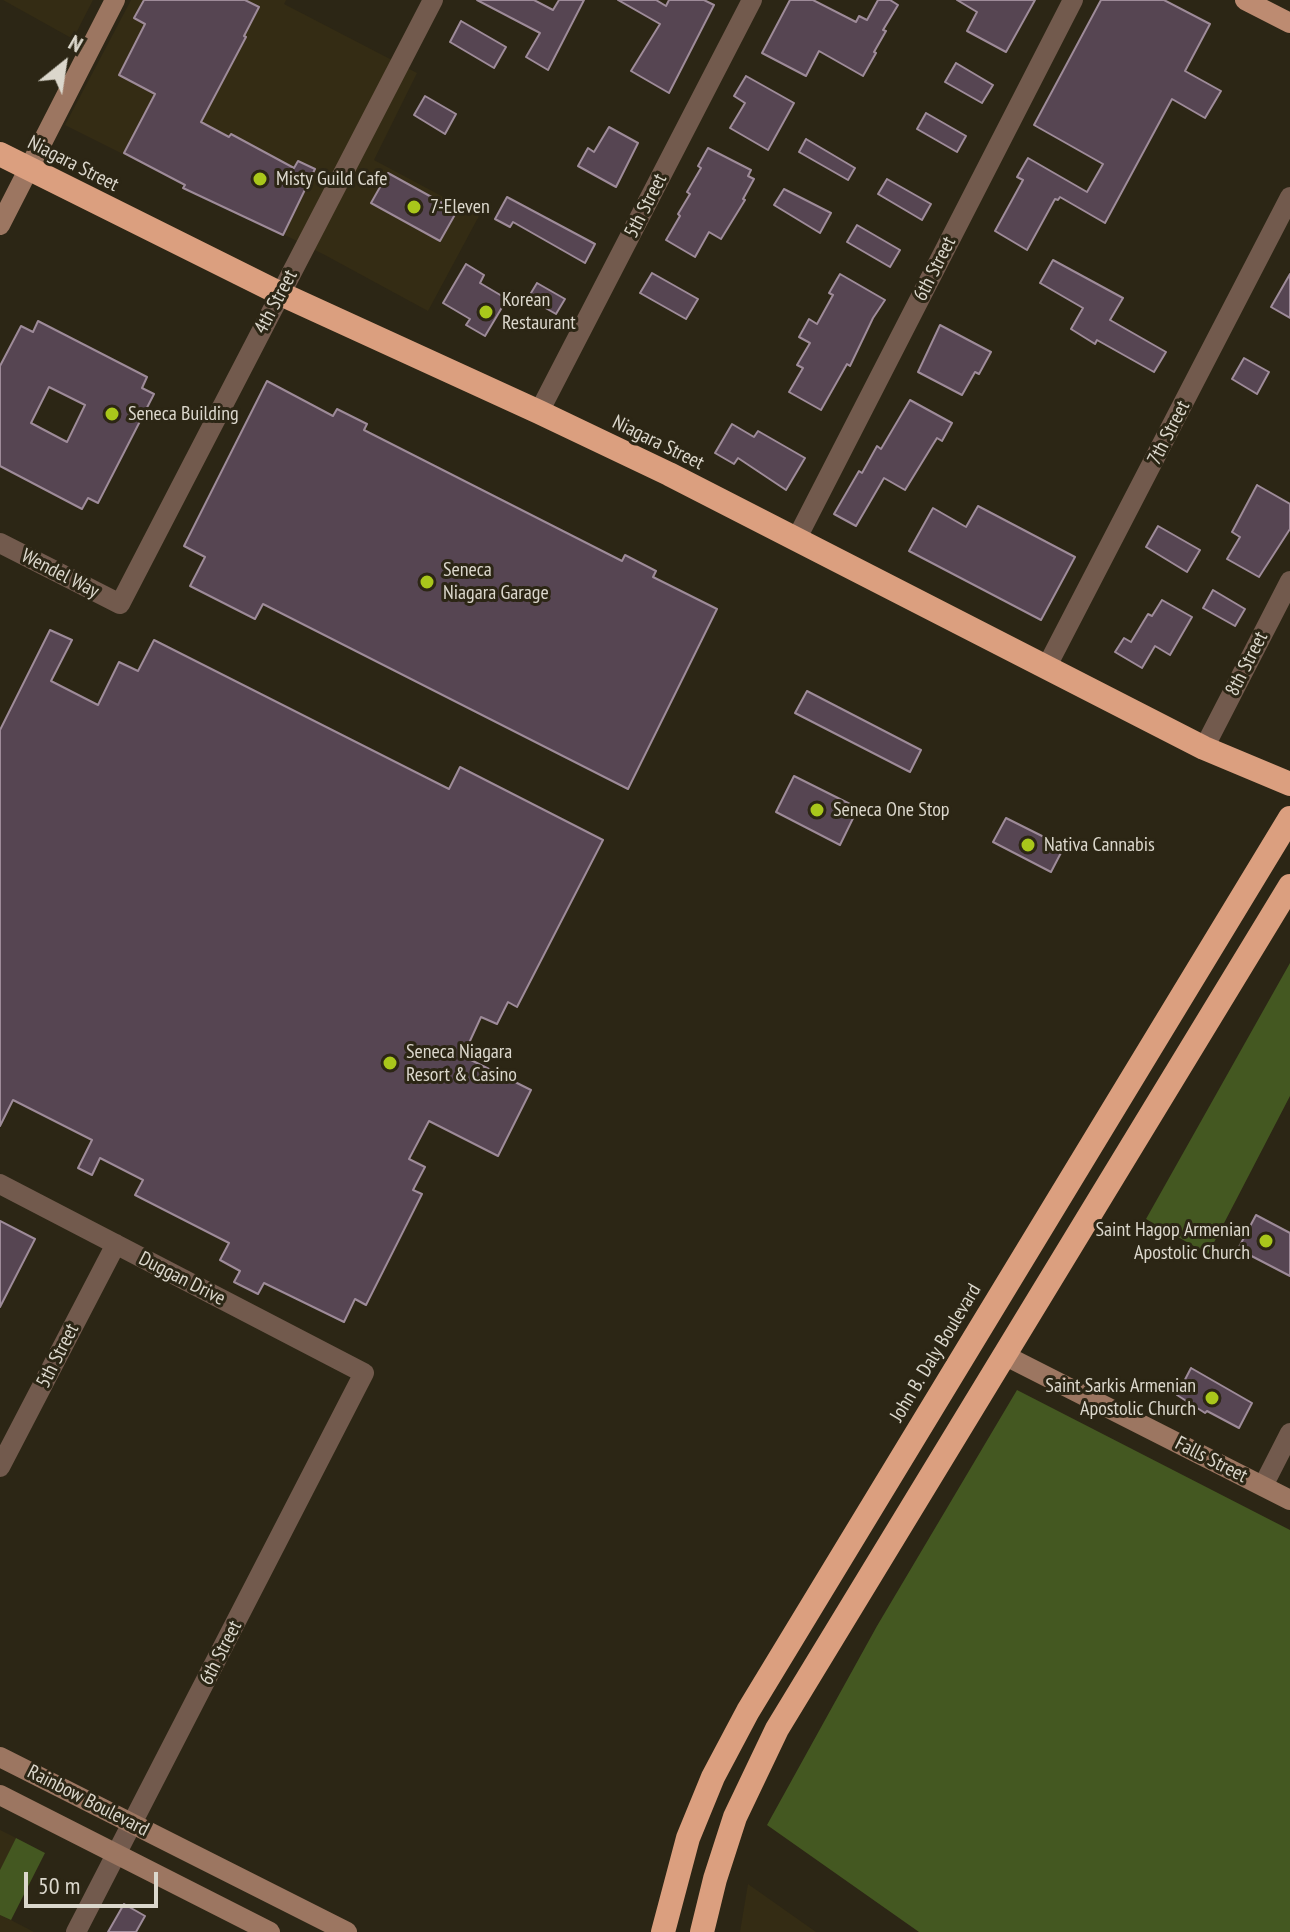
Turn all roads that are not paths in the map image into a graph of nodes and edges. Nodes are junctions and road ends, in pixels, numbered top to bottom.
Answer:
1 (115, 0) edge
2 (433, 0) edge
3 (752, 0) edge
4 (1073, 0) edge
5 (1245, 0) edge
6 (1290, 23) edge
7 (0, 154) edge
8 (29, 169) junction
9 (1290, 197) edge
10 (0, 225) edge
11 (281, 294) junction
12 (539, 412) junction
13 (797, 538) junction
14 (0, 543) edge
15 (1290, 581) edge
16 (120, 604) joint
17 (1046, 668) junction
18 (1204, 748) junction
19 (1290, 784) edge
20 (1290, 818) edge
21 (1290, 886) edge
22 (0, 1184) edge
23 (116, 1244) junction
24 (1004, 1355) junction
25 (364, 1373) joint
26 (1290, 1433) edge
27 (0, 1467) edge
28 (1263, 1486) junction
29 (1290, 1500) edge
30 (0, 1757) edge
31 (0, 1795) edge
32 (133, 1824) junction
33 (117, 1854) junction
34 (76, 1932) edge
35 (270, 1932) edge
36 (347, 1932) edge
37 (663, 1932) edge
38 (702, 1932) edge

1 - 8 main road
2 - 11 street, 4th Street
3 - 12 street, 5th Street
4 - 13 street, 6th Street
5 - 6 main road
7 - 8 highway, Niagara Street
8 - 10 main road
8 - 11 highway, Niagara Street
9 - 17 street, 7th Street
11 - 12 highway, Niagara Street
11 - 16 street, 4th Street
12 - 13 highway, Niagara Street
13 - 17 highway, Niagara Street
14 - 16 street, Wendel Way
15 - 18 street, 8th Street
17 - 18 highway, Niagara Street
18 - 19 highway, Niagara Street
20 - 37 highway, John B. Daly Boulevard
21 - 24 highway
22 - 23 street, Duggan Drive
23 - 25 street, Duggan Drive
23 - 27 street, 5th Street
24 - 28 main road, Falls Street
24 - 38 highway
25 - 32 street, 6th Street
26 - 28 street
28 - 29 main road, Falls Street
30 - 32 main road, Rainbow Boulevard
31 - 33 main road, Rainbow Boulevard
32 - 33 street, 6th Street
32 - 36 main road, Rainbow Boulevard
33 - 34 street, 6th Street
33 - 35 main road, Rainbow Boulevard

